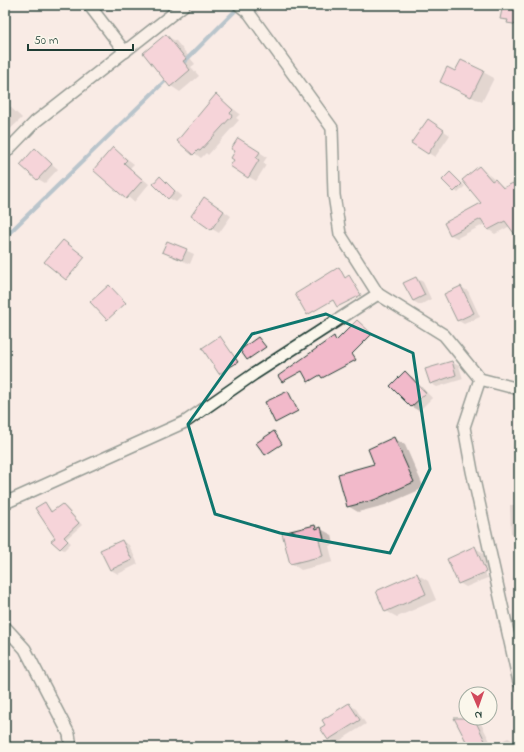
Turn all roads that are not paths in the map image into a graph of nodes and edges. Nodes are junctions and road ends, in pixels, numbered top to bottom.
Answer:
1 (89, 5) edge
2 (184, 5) edge
3 (238, 5) edge
4 (125, 52) junction
5 (5, 153) edge
6 (378, 294) junction
7 (480, 379) junction
8 (519, 389) edge
9 (5, 503) edge
10 (5, 627) edge
11 (519, 682) edge
12 (71, 747) edge

1 - 4 street
2 - 4 street
3 - 6 street
4 - 5 street
6 - 7 street
6 - 9 street
7 - 8 street
7 - 11 street
10 - 12 street

